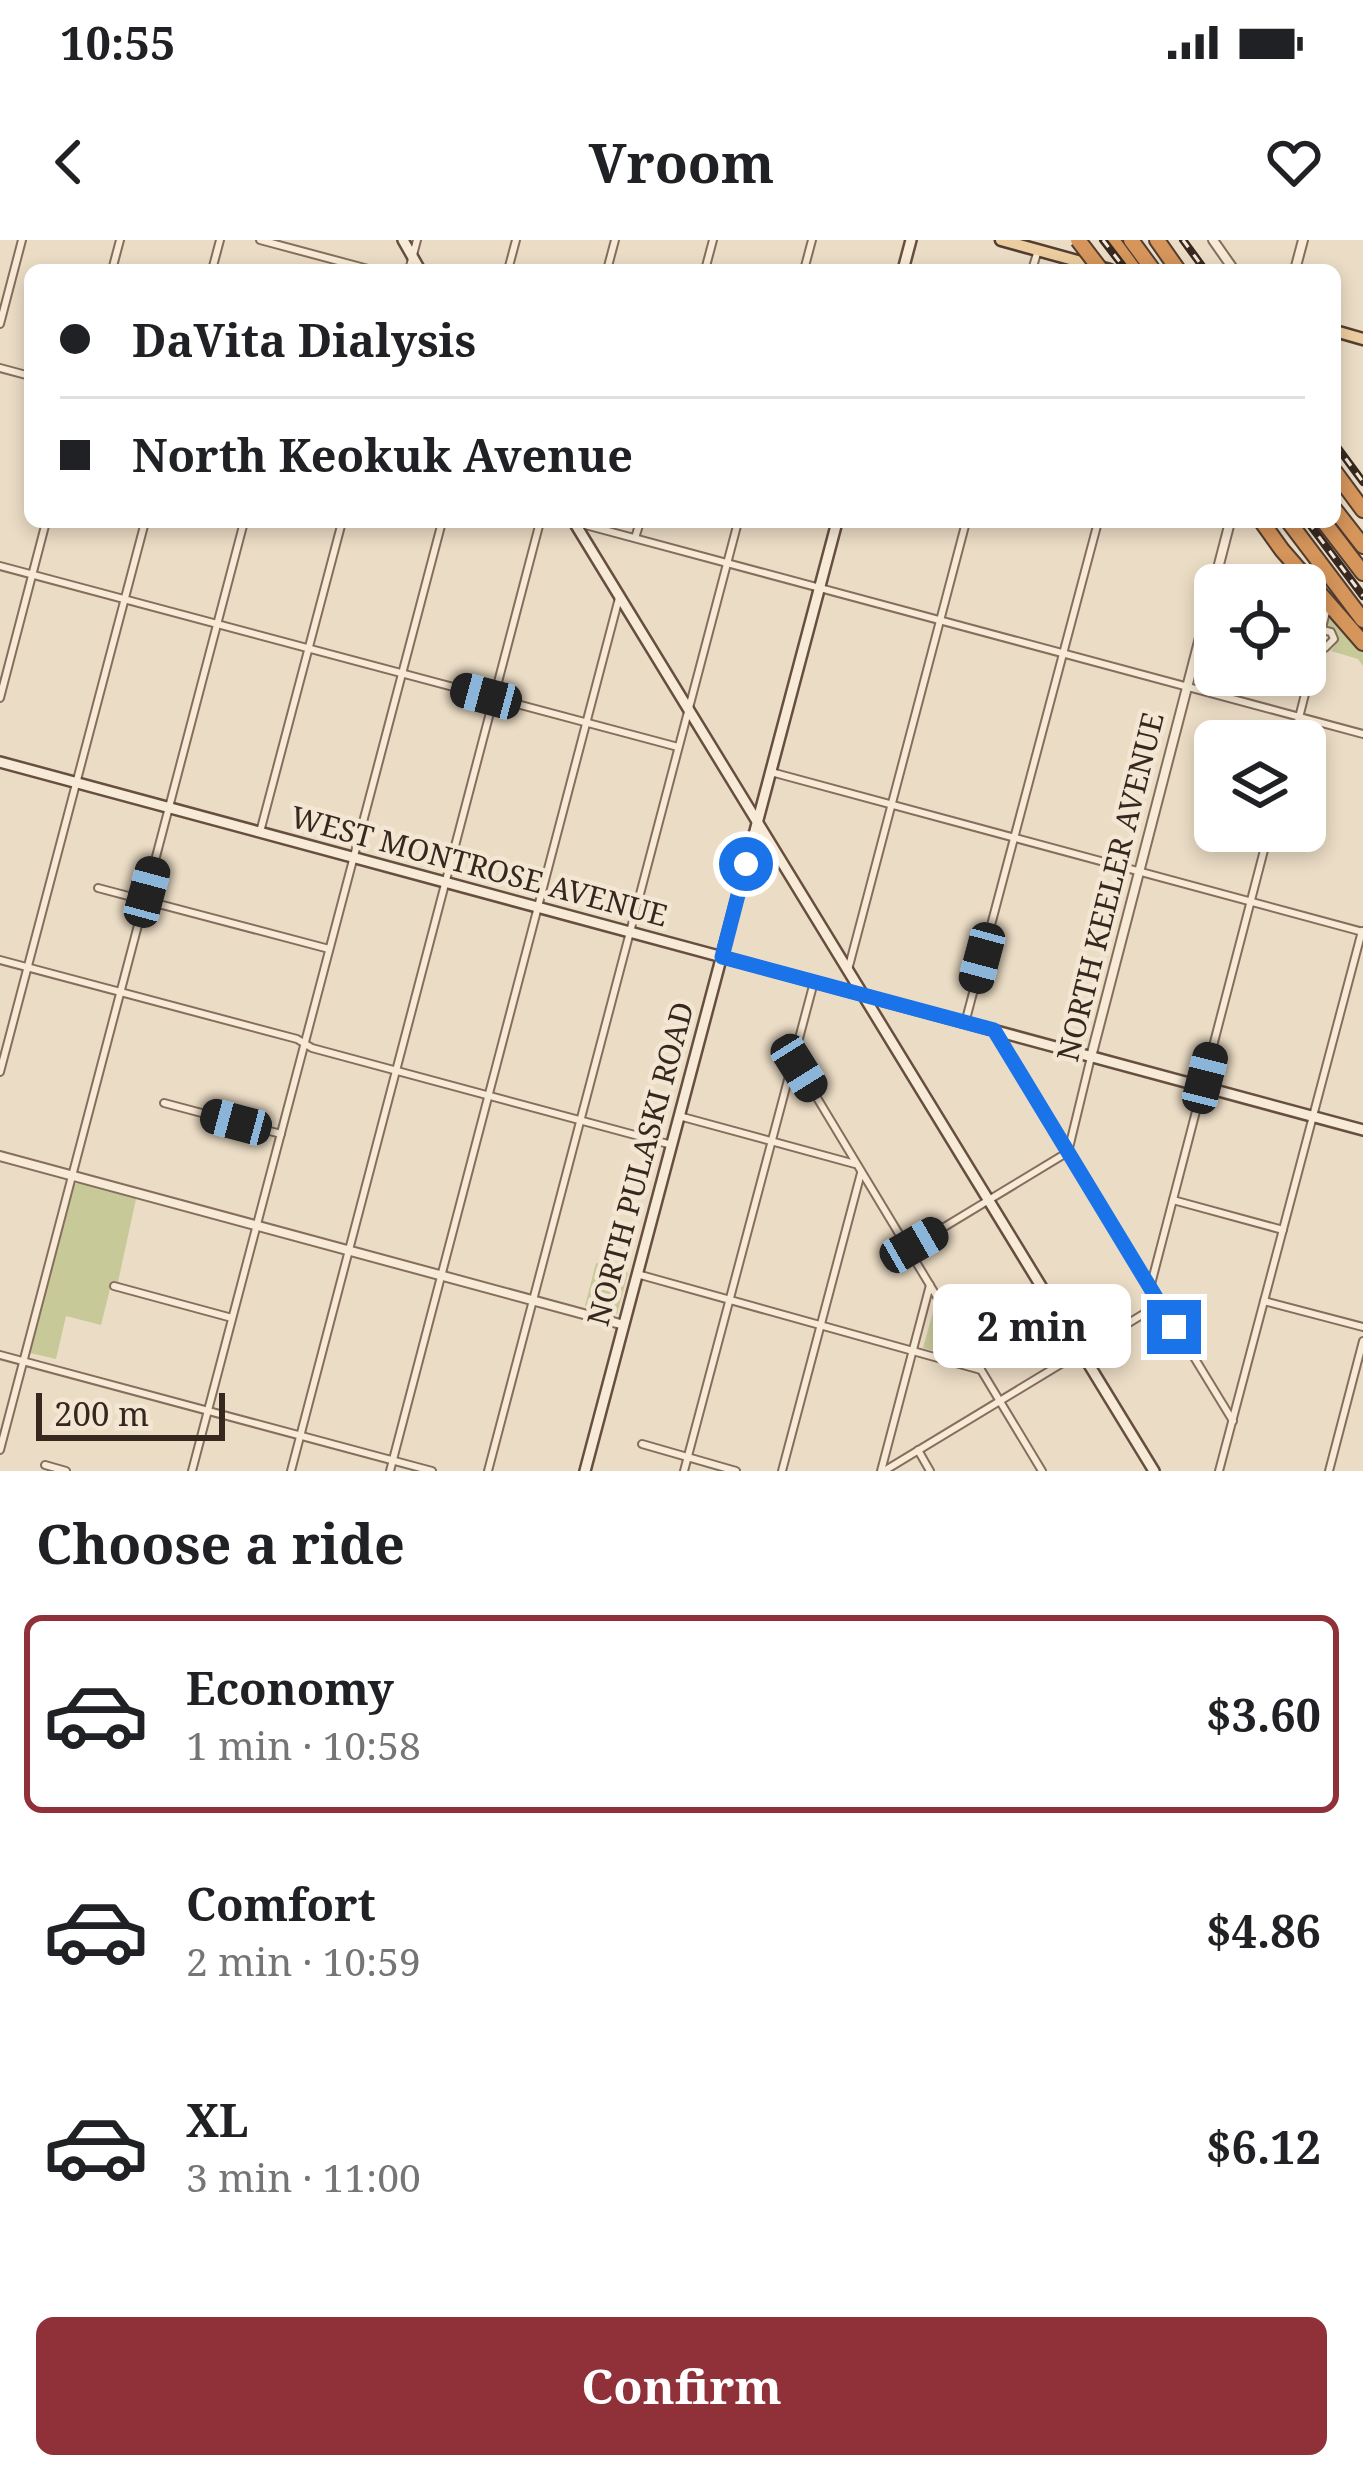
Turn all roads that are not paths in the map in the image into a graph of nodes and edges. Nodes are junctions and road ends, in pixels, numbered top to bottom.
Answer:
1 (22, 240) edge
2 (260, 240) edge
3 (403, 240) edge
4 (417, 240) edge
5 (1001, 240) edge
6 (1078, 240) edge
7 (1039, 245) edge
8 (412, 256) junction
9 (342, 264) edge
10 (410, 264) edge
11 (417, 264) edge
12 (1093, 264) edge
13 (1096, 264) edge
14 (0, 324) edge
15 (1341, 480) edge
16 (1363, 510) edge
17 (1341, 518) edge
18 (44, 528) edge
19 (143, 528) edge
20 (242, 528) edge
21 (340, 528) edge
22 (440, 528) edge
23 (539, 528) edge
24 (578, 528) edge
25 (597, 528) edge
26 (638, 528) edge
27 (737, 528) edge
28 (835, 528) edge
29 (964, 528) edge
30 (1096, 528) edge
31 (1228, 528) edge
32 (1266, 528) edge
33 (1294, 528) edge
34 (1329, 528) edge
35 (635, 538) junction
36 (1363, 546) edge
37 (728, 563) junction
38 (0, 566) edge
39 (1363, 573) edge
40 (32, 574) junction
41 (820, 588) junction
42 (620, 597) junction
43 (125, 599) junction
44 (940, 620) junction
45 (1363, 620) edge
46 (217, 624) junction
47 (1363, 643) edge
48 (309, 648) junction
49 (1063, 653) junction
50 (402, 673) junction
51 (1187, 686) junction
52 (1305, 696) edge
53 (0, 698) edge
54 (494, 698) junction
55 (688, 708) junction
56 (1299, 717) junction
57 (1298, 720) edge
58 (586, 722) junction
59 (1363, 734) edge
60 (678, 747) junction
61 (0, 762) edge
62 (771, 772) junction
63 (76, 783) junction
64 (891, 804) junction
65 (169, 808) junction
66 (758, 822) junction
67 (260, 832) junction
68 (1014, 838) junction
69 (1264, 852) edge
70 (354, 858) junction
71 (1138, 871) junction
72 (446, 882) junction
73 (98, 888) dead end
74 (144, 900) junction
75 (1251, 901) junction
76 (538, 907) junction
77 (1363, 930) edge
78 (629, 932) junction
79 (329, 950) junction
80 (722, 957) junction
81 (0, 960) edge
82 (28, 967) junction
83 (848, 970) junction
84 (814, 982) junction
85 (120, 992) junction
86 (862, 995) junction
87 (965, 1023) junction
88 (994, 1030) junction
89 (304, 1044) junction
90 (1091, 1057) junction
91 (793, 1058) junction
92 (396, 1071) junction
93 (0, 1072) edge
94 (1203, 1087) junction
95 (488, 1096) junction
96 (164, 1103) dead end
97 (679, 1116) junction
98 (1313, 1117) junction
99 (580, 1120) junction
100 (1363, 1130) edge
101 (280, 1134) junction
102 (771, 1141) junction
103 (671, 1145) junction
104 (1068, 1152) junction
105 (0, 1156) edge
106 (860, 1167) junction
107 (72, 1176) junction
108 (1173, 1200) junction
109 (989, 1201) junction
110 (256, 1226) junction
111 (1283, 1230) junction
112 (908, 1249) junction
113 (349, 1250) junction
114 (637, 1274) junction
115 (441, 1275) junction
116 (930, 1285) junction
117 (114, 1286) dead end
118 (1150, 1288) junction
119 (533, 1300) junction
120 (730, 1300) junction
121 (1264, 1300) junction
122 (1160, 1304) junction
123 (232, 1318) junction
124 (624, 1325) junction
125 (820, 1325) junction
126 (1363, 1327) edge
127 (1363, 1341) edge
128 (913, 1351) junction
129 (1081, 1352) junction
130 (0, 1355) edge
131 (23, 1361) junction
132 (982, 1370) junction
133 (1000, 1401) junction
134 (208, 1411) junction
135 (1232, 1421) junction
136 (300, 1436) junction
137 (642, 1444) dead end
138 (0, 1450) edge
139 (918, 1450) junction
140 (688, 1457) junction
141 (393, 1460) junction
142 (46, 1466) dead end
143 (66, 1471) edge
144 (192, 1471) edge
145 (291, 1471) edge
146 (390, 1471) edge
147 (432, 1471) edge
148 (488, 1471) edge
149 (585, 1471) edge
150 (684, 1471) edge
151 (736, 1471) edge
152 (782, 1471) edge
153 (882, 1471) edge
154 (930, 1471) edge
155 (1042, 1471) edge
156 (1154, 1471) edge
157 (1220, 1471) edge
158 (1328, 1471) edge

1 - 14 street
2 - 9 street
3 - 8 main road
4 - 8 street
5 - 7 main road
6 - 13 highway, bridge
7 - 12 main road
8 - 10 street
8 - 11 main road
15 - 16 highway
17 - 36 highway
18 - 40 street
19 - 43 street
20 - 46 street
21 - 48 street
22 - 50 street
23 - 54 street
24 - 42 main road
25 - 35 street
26 - 35 street
27 - 37 street
28 - 41 main road, NORTH PULASKI ROAD
29 - 44 street
30 - 49 street
31 - 51 street, NORTH KEELER AVENUE
32 - 47 highway
33 - 45 highway
34 - 39 highway
35 - 37 street
37 - 41 street
37 - 55 street
38 - 40 street
40 - 43 street
40 - 53 street
41 - 44 street
41 - 62 main road, NORTH PULASKI ROAD
42 - 55 main road
42 - 58 street
43 - 46 street
43 - 63 street
44 - 49 street
44 - 64 street
46 - 48 street
46 - 65 street
48 - 50 street
48 - 67 street
49 - 51 street
49 - 68 street
50 - 54 street
50 - 70 street
51 - 56 street
51 - 71 street, NORTH KEELER AVENUE
52 - 56 street
54 - 58 street
54 - 72 street
55 - 60 street
55 - 66 main road
56 - 57 street
56 - 59 street
58 - 60 street
58 - 76 street
60 - 78 street
61 - 63 main road, WEST MONTROSE AVENUE
62 - 64 street
62 - 66 main road, NORTH PULASKI ROAD
63 - 65 main road, WEST MONTROSE AVENUE
63 - 82 street
64 - 68 street
64 - 83 street
65 - 67 main road, WEST MONTROSE AVENUE
65 - 74 street
66 - 80 main road, NORTH PULASKI ROAD
66 - 83 main road
67 - 70 main road, WEST MONTROSE AVENUE
68 - 71 street
68 - 87 street
69 - 75 street
70 - 72 main road, WEST MONTROSE AVENUE
70 - 79 street
71 - 75 street
71 - 90 street, NORTH KEELER AVENUE
72 - 76 main road, WEST MONTROSE AVENUE
72 - 92 street
73 - 74 street
74 - 79 street
74 - 85 street
75 - 77 street
75 - 94 street
76 - 78 main road, WEST MONTROSE AVENUE
76 - 95 street
77 - 98 street
78 - 80 main road, WEST MONTROSE AVENUE
78 - 99 street
79 - 89 street
80 - 84 main road, WEST MONTROSE AVENUE
80 - 97 main road, NORTH PULASKI ROAD
81 - 82 street
82 - 85 street
82 - 93 street
83 - 86 main road
84 - 86 main road, WEST MONTROSE AVENUE
84 - 91 street
85 - 89 street
85 - 107 street
86 - 87 main road, WEST MONTROSE AVENUE
86 - 109 main road
87 - 88 main road, WEST MONTROSE AVENUE
88 - 90 main road, WEST MONTROSE AVENUE
88 - 104 street
89 - 92 street
89 - 101 street
90 - 94 main road, WEST MONTROSE AVENUE
90 - 104 street, NORTH KEELER AVENUE
91 - 102 street
91 - 106 street
92 - 95 street
92 - 113 street
94 - 98 main road, WEST MONTROSE AVENUE
94 - 108 street
95 - 99 street
95 - 115 street
96 - 101 street
97 - 102 street
97 - 103 main road, NORTH PULASKI ROAD
98 - 100 main road, WEST MONTROSE AVENUE
98 - 111 street
99 - 103 street
99 - 119 street
101 - 110 street
102 - 106 street
102 - 120 street
103 - 114 main road, NORTH PULASKI ROAD
104 - 109 street
104 - 118 street
105 - 107 street
106 - 112 street
106 - 125 street
107 - 110 street
107 - 131 street
108 - 111 street
108 - 118 street
109 - 112 street
109 - 129 main road
110 - 113 street
110 - 123 street
111 - 121 street
112 - 116 street
113 - 115 street
113 - 136 street
114 - 120 street
114 - 124 main road, NORTH PULASKI ROAD
115 - 119 street
115 - 141 street
116 - 128 street
116 - 132 street
117 - 123 street
118 - 122 street
119 - 124 street
119 - 148 street
120 - 125 street
120 - 140 street
121 - 126 street
121 - 135 street
122 - 129 street
122 - 135 street
123 - 134 street
124 - 149 main road, NORTH PULASKI ROAD
125 - 128 street
125 - 152 street
127 - 158 street
128 - 132 street
128 - 153 street
129 - 133 street
129 - 156 main road
130 - 131 street
131 - 134 street
131 - 138 street
132 - 133 street
133 - 139 street
133 - 155 street
134 - 136 street
134 - 144 street
135 - 157 street
136 - 141 street
136 - 145 street
137 - 140 street
139 - 153 street
139 - 154 street
140 - 150 street
140 - 151 street
141 - 146 street
141 - 147 street
142 - 143 street

